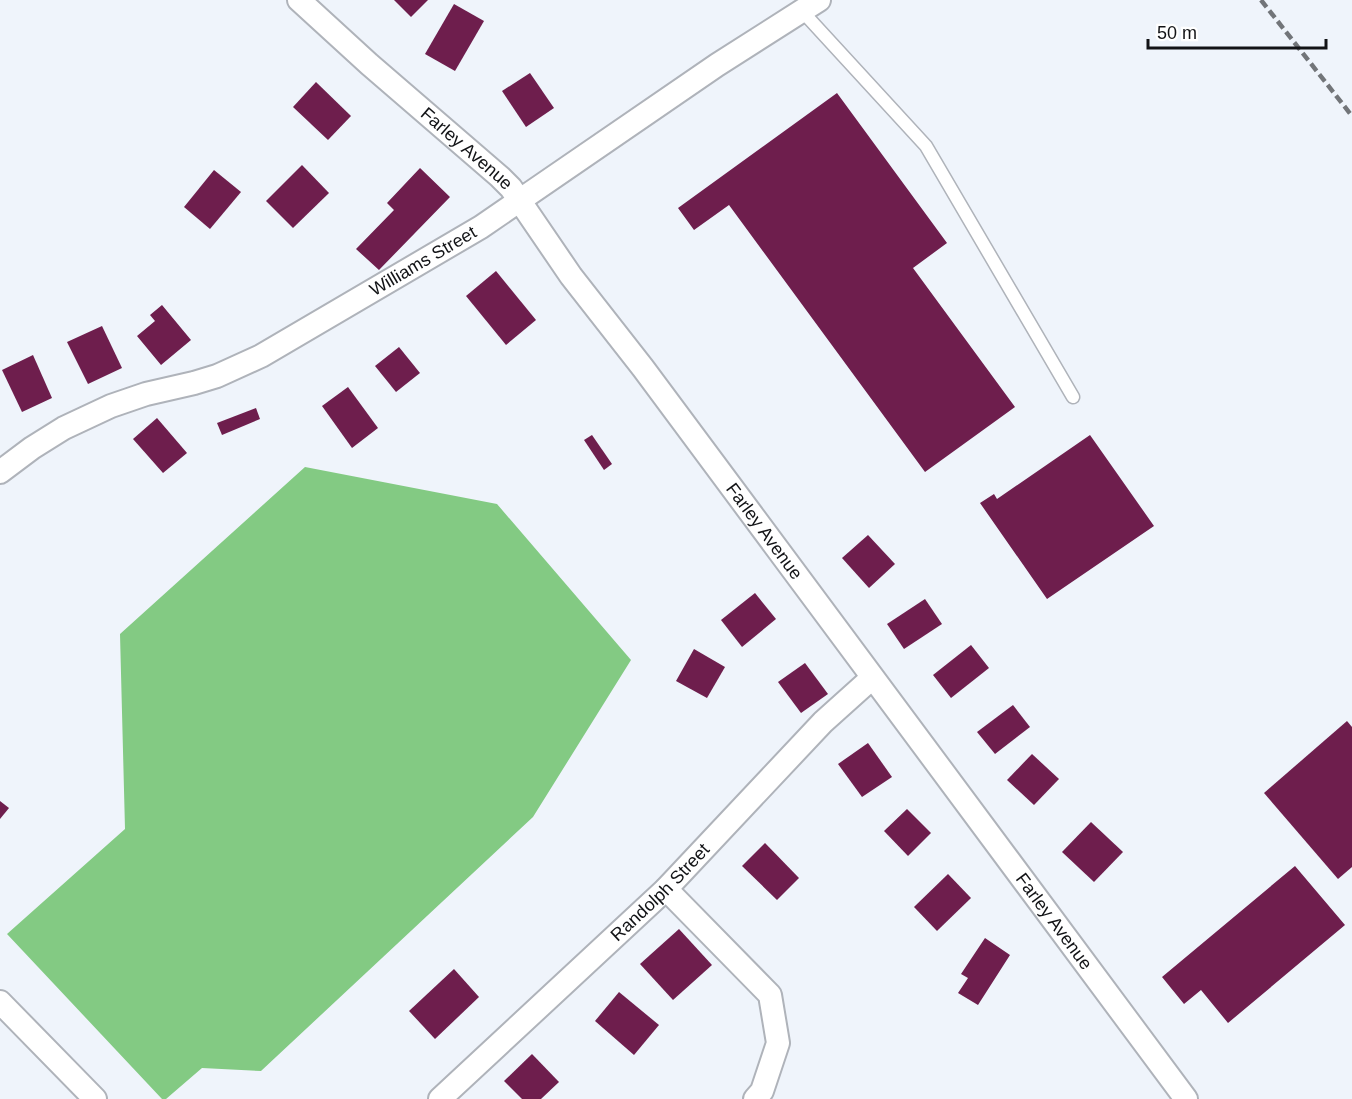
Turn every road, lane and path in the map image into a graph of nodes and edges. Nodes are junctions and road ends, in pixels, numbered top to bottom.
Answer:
1 (299, 0) edge
2 (810, 5) edge
3 (520, 201) junction
4 (1073, 397) dead end
5 (0, 472) edge
6 (872, 678) junction
7 (666, 889) junction
8 (0, 1002) edge
9 (94, 1099) edge
10 (440, 1099) edge
11 (755, 1099) edge
12 (1186, 1099) edge

1 - 3 street, Farley Avenue
2 - 3 street, Williams Street
2 - 4 lane
3 - 5 street, Williams Street
3 - 6 street, Farley Avenue
6 - 7 street, Randolph Street
6 - 12 street, Farley Avenue
7 - 10 street, Randolph Street
7 - 11 street
8 - 9 street

